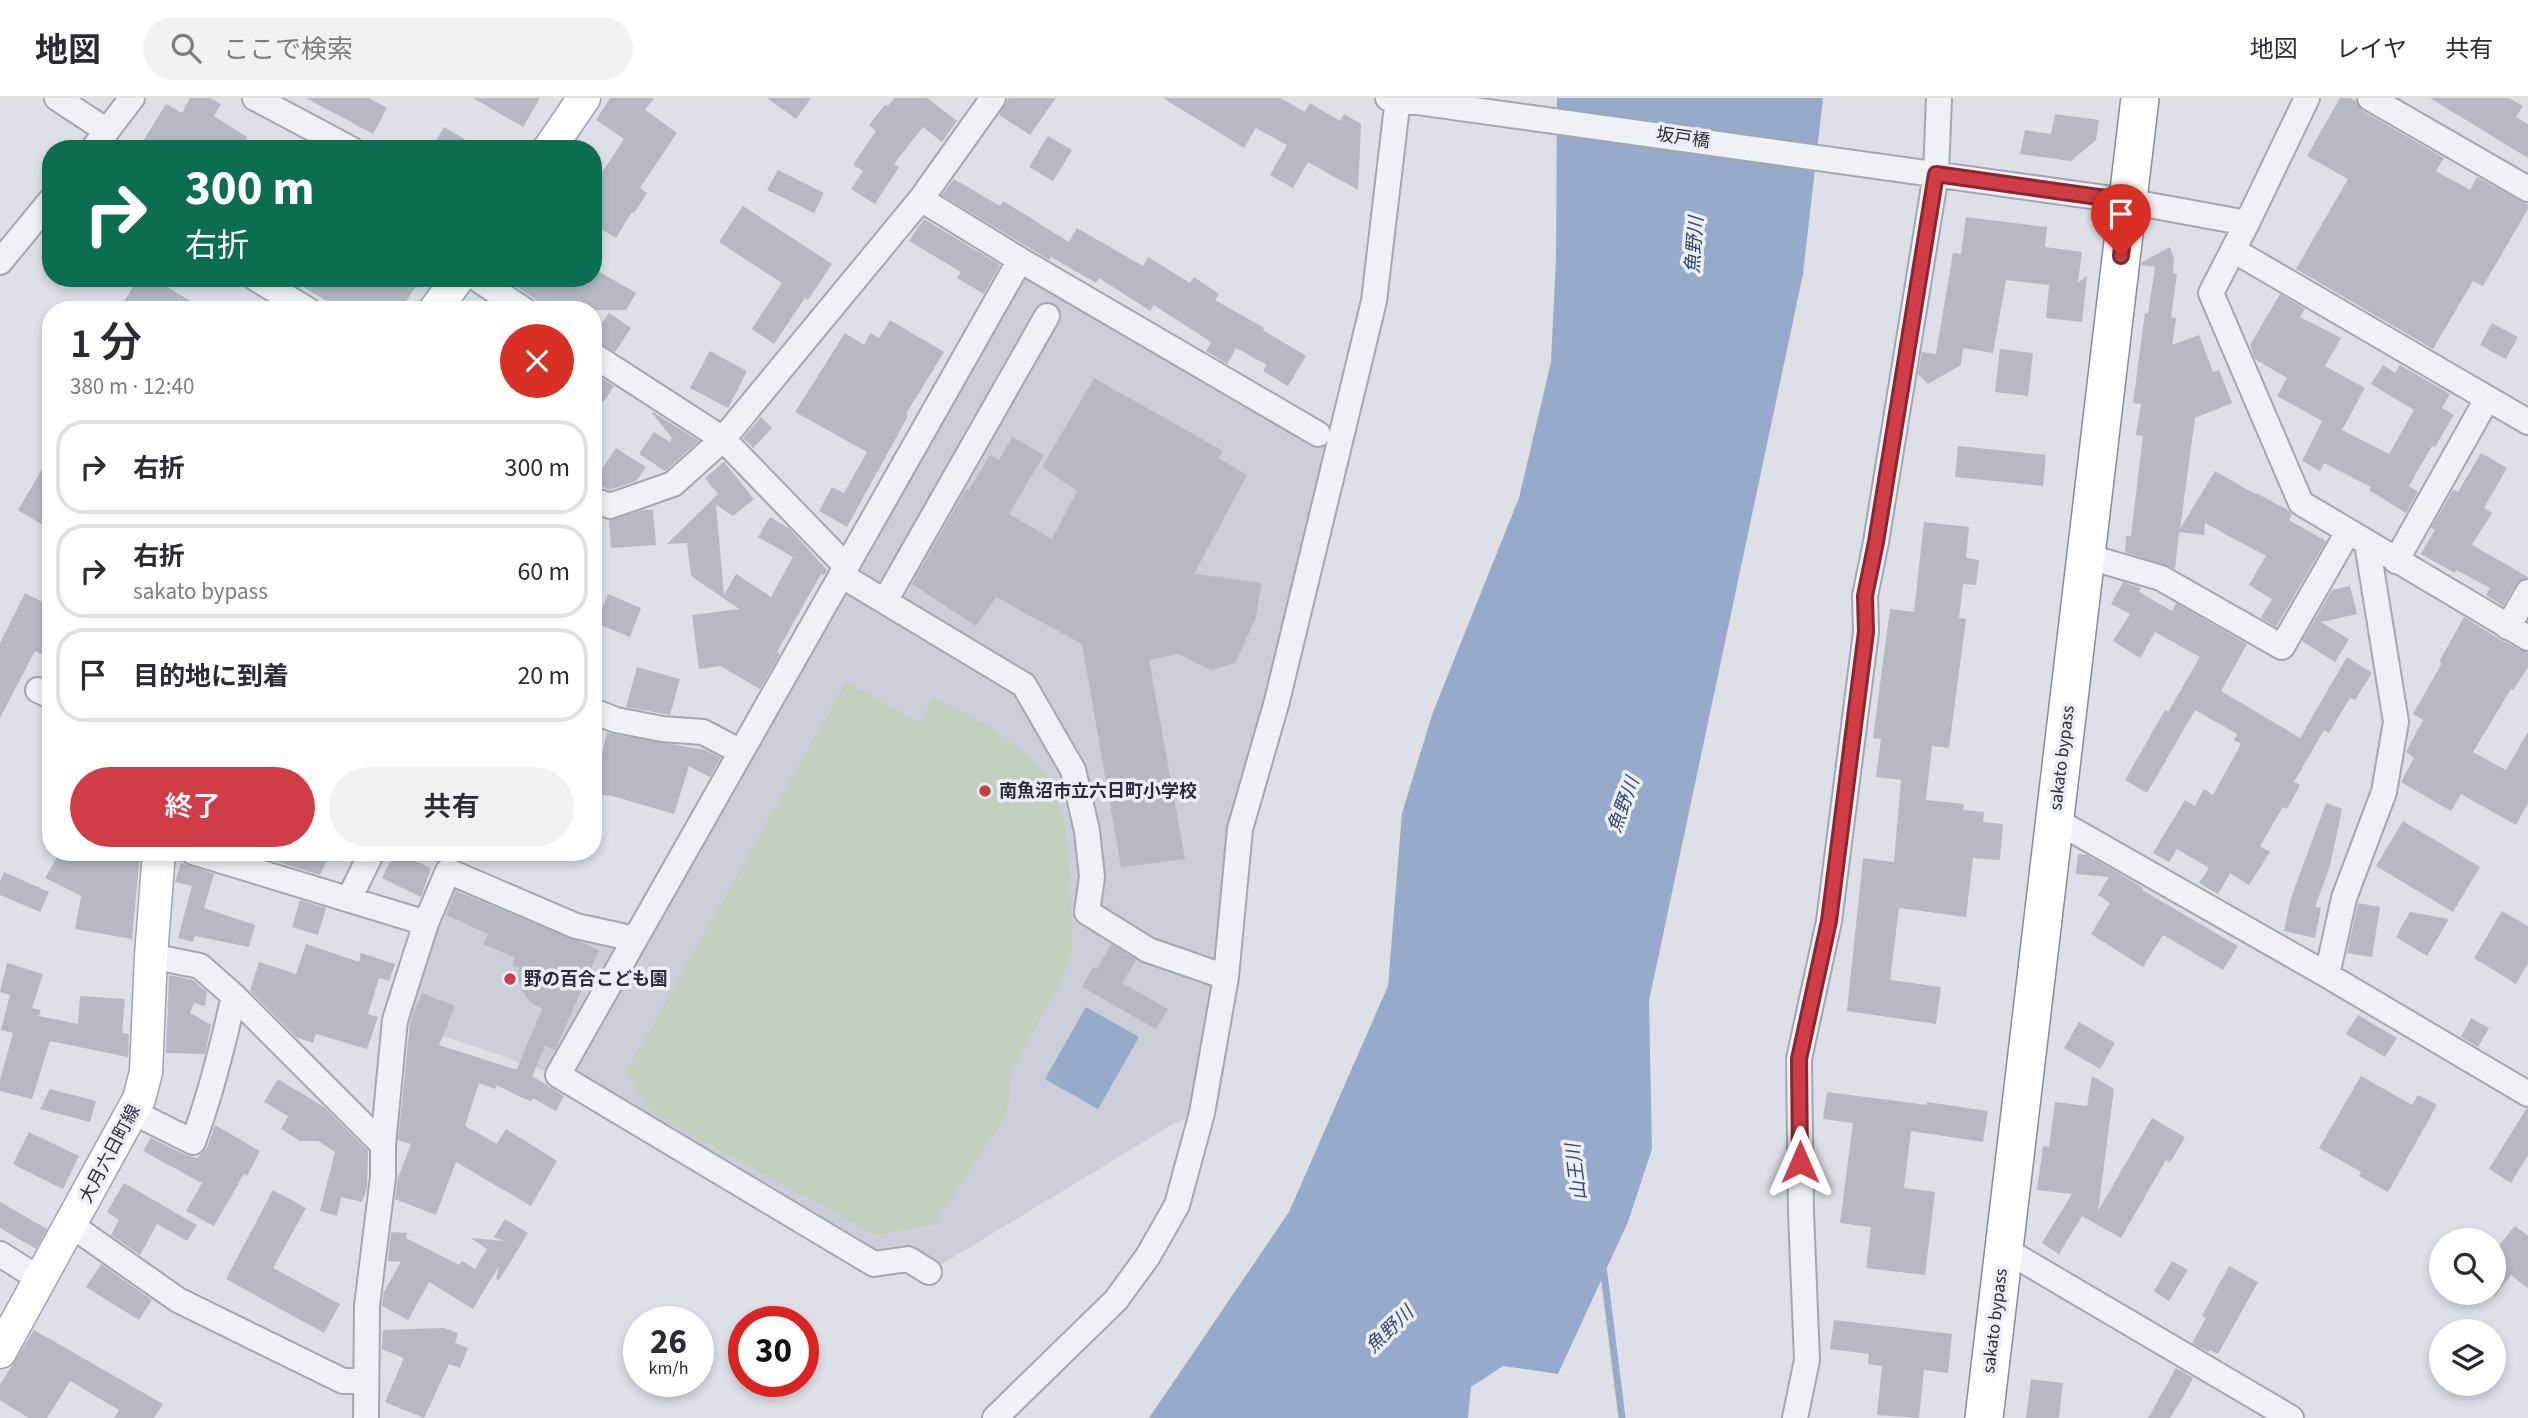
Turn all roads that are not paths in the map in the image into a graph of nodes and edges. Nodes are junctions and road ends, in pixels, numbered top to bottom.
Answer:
1 (57, 98) edge
2 (132, 98) edge
3 (255, 98) edge
4 (584, 98) edge
5 (993, 98) edge
6 (1388, 98) edge
7 (1397, 98) edge
8 (1939, 98) edge
9 (2140, 98) edge
10 (2306, 98) edge
11 (2370, 98) edge
12 (100, 140) edge
13 (334, 140) edge
14 (555, 140) edge
15 (1936, 174) junction
16 (2528, 189) edge
17 (921, 200) junction
18 (2127, 201) junction
19 (42, 212) edge
20 (2246, 223) junction
21 (2232, 250) junction
22 (1020, 260) junction
23 (0, 262) edge
24 (270, 287) edge
25 (490, 287) edge
26 (293, 301) edge
27 (510, 301) edge
28 (1047, 316) dead end
29 (602, 361) edge
30 (2487, 399) junction
31 (2527, 420) edge
32 (1318, 434) dead end
33 (723, 439) junction
34 (602, 503) edge
35 (2357, 538) junction
36 (2086, 556) junction
37 (2396, 561) junction
38 (844, 570) junction
39 (2528, 592) edge
40 (885, 601) junction
41 (2518, 632) edge
42 (602, 715) edge
43 (741, 752) junction
44 (2055, 820) junction
45 (158, 861) edge
46 (223, 861) edge
47 (368, 861) edge
48 (349, 899) junction
49 (426, 923) junction
50 (635, 939) junction
51 (151, 956) junction
52 (2327, 975) junction
53 (1226, 977) junction
54 (234, 996) junction
55 (2528, 1094) edge
56 (133, 1112) junction
57 (383, 1145) junction
58 (71, 1225) junction
59 (2004, 1249) junction
60 (0, 1254) edge
61 (929, 1272) dead end
62 (41, 1280) junction
63 (0, 1352) edge
64 (366, 1381) junction
65 (366, 1418) edge
66 (995, 1418) edge
67 (1796, 1418) edge
68 (1983, 1418) edge
69 (2291, 1418) edge

1 - 12 street
2 - 12 street
3 - 13 street
4 - 14 main road
5 - 17 street
6 - 7 street, 坂戸橋
7 - 15 street, 坂戸橋
7 - 53 street
8 - 15 street
9 - 18 highway, sakato bypass
10 - 20 street
11 - 16 street
15 - 18 street, 坂戸橋
15 - 67 street
17 - 22 street
17 - 33 street
18 - 20 street, 坂戸橋
18 - 36 highway, sakato bypass
19 - 23 street
20 - 21 street
21 - 30 street
21 - 35 street
22 - 32 street
22 - 38 street
24 - 26 street
25 - 27 street
28 - 40 street
29 - 33 street
30 - 31 street
30 - 37 street
33 - 34 street
33 - 38 street
35 - 36 street
35 - 37 street
35 - 52 street
36 - 44 highway, sakato bypass
37 - 41 street
38 - 40 street
38 - 43 street
39 - 41 street
40 - 53 street
42 - 43 street
43 - 50 street
44 - 52 street
44 - 59 highway, sakato bypass
45 - 51 main road, 大月六日町線
46 - 48 street
47 - 48 street
48 - 49 street
49 - 50 street
49 - 57 street
50 - 61 street
51 - 54 street
51 - 56 main road, 大月六日町線
52 - 55 street
53 - 66 street
54 - 56 street
54 - 57 street
56 - 58 main road, 大月六日町線
57 - 64 street
58 - 62 main road, 大月六日町線
58 - 64 street
59 - 68 highway, sakato bypass
59 - 69 street
60 - 62 street
62 - 63 main road, 大月六日町線
64 - 65 street

